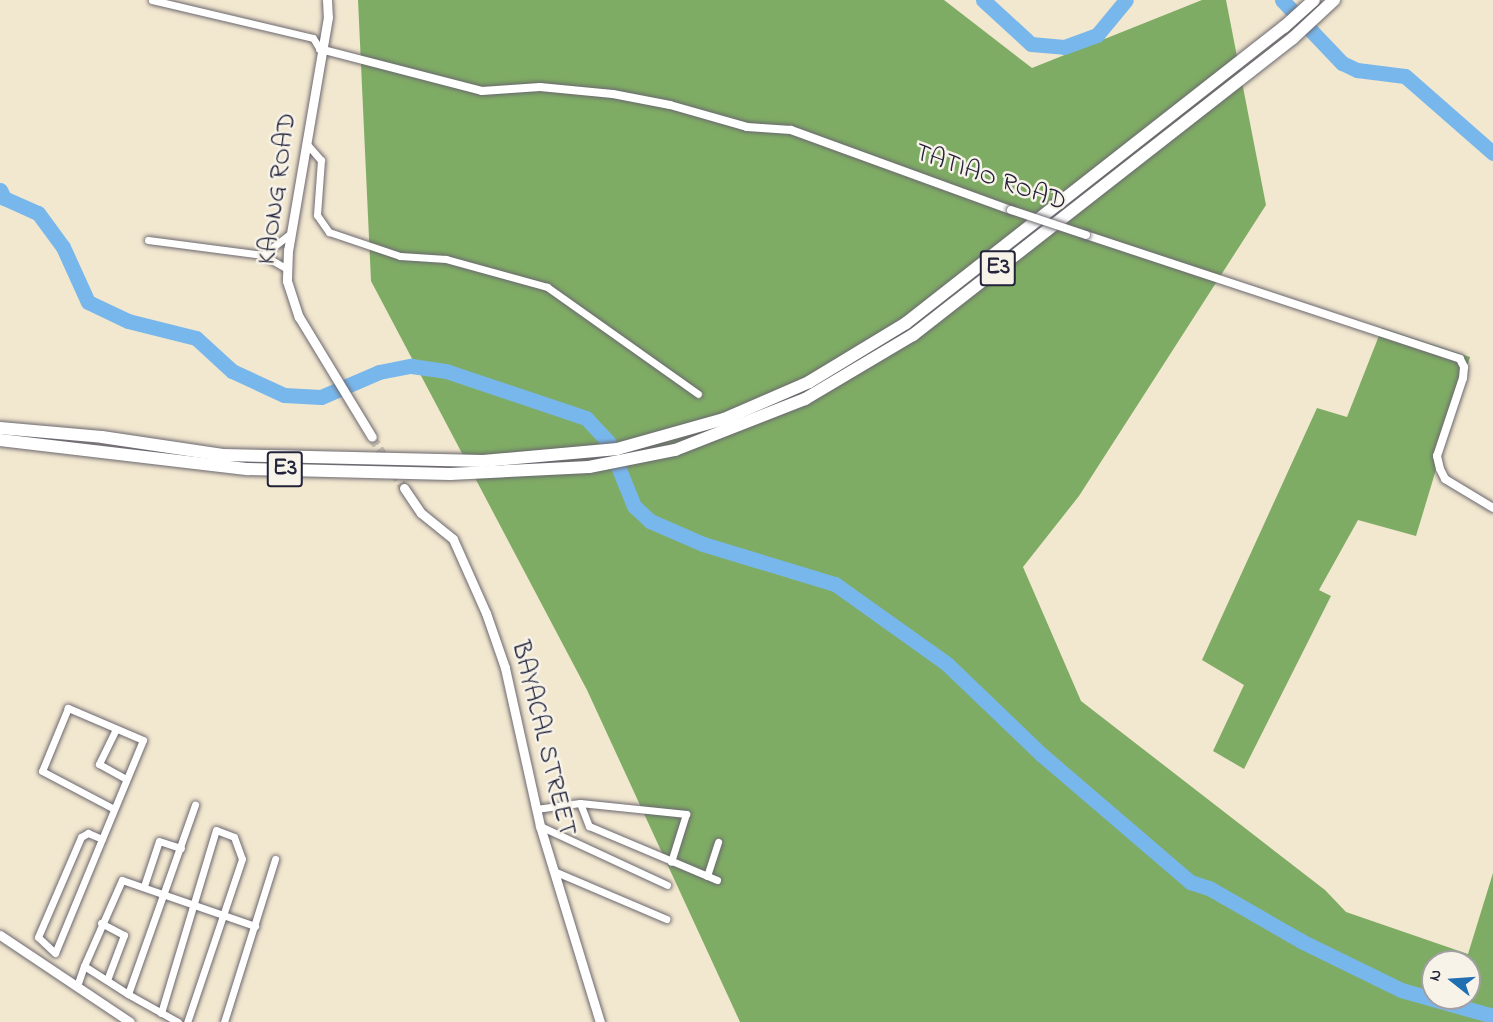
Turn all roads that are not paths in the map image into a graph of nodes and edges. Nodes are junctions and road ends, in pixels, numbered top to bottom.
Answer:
1 (152, 0) edge
2 (327, 0) edge
3 (1314, 0) edge
4 (1330, 4) edge
5 (320, 49) junction
6 (306, 142) junction
7 (291, 233) junction
8 (148, 240) dead end
9 (263, 255) junction
10 (287, 269) junction
11 (698, 394) dead end
12 (0, 428) edge
13 (372, 437) tunnel mouth
14 (0, 440) edge
15 (404, 488) tunnel mouth
16 (1493, 508) edge
17 (116, 729) junction
18 (126, 779) junction
19 (580, 803) junction
20 (195, 805) dead end
21 (114, 809) junction
22 (536, 809) junction
23 (540, 826) junction
24 (102, 838) junction
25 (718, 842) dead end
26 (181, 848) junction
27 (275, 859) dead end
28 (671, 862) junction
29 (556, 872) junction
30 (707, 876) junction
31 (717, 880) dead end
32 (667, 885) dead end
33 (144, 886) junction
34 (166, 893) junction
35 (195, 906) junction
36 (224, 918) junction
37 (666, 918) dead end
38 (101, 923) junction
39 (255, 926) junction
40 (0, 935) edge
41 (55, 953) junction
42 (84, 966) junction
43 (49, 967) junction
44 (107, 980) junction
45 (77, 986) junction
46 (128, 994) junction
47 (161, 1013) junction
48 (130, 1022) edge
49 (178, 1022) edge
50 (187, 1022) edge
51 (224, 1022) edge
52 (600, 1022) edge

1 - 5 street
2 - 5 main road, KAONG ROAD
3 - 12 highway, E3
4 - 14 highway, E3
5 - 6 main road, KAONG ROAD
5 - 16 street, TATIAO ROAD, bridge
6 - 7 main road, KAONG ROAD
6 - 11 street
7 - 9 street
7 - 10 main road, KAONG ROAD
8 - 9 street
9 - 10 street
10 - 13 main road, KAONG ROAD
15 - 22 main road, BAYACAL STREET
17 - 18 street
17 - 18 street
17 - 21 street
18 - 21 street
19 - 22 street
19 - 28 street
19 - 28 street
20 - 26 street
21 - 24 street
22 - 23 main road, BAYACAL STREET
23 - 29 main road, BAYACAL STREET
23 - 32 street
24 - 41 street
24 - 41 street
25 - 30 street
26 - 33 street
26 - 34 street
27 - 39 street
28 - 30 street
29 - 37 street
29 - 52 main road, BAYACAL STREET
30 - 31 street
33 - 34 street
33 - 38 street
34 - 35 street
34 - 46 street
35 - 36 street
35 - 36 street
35 - 47 street
36 - 39 street
36 - 50 street
38 - 42 street
38 - 44 street
39 - 51 street
40 - 43 main road
41 - 43 street
42 - 44 street
42 - 45 street
43 - 45 main road
44 - 46 street
45 - 48 main road
46 - 47 street
47 - 49 street

